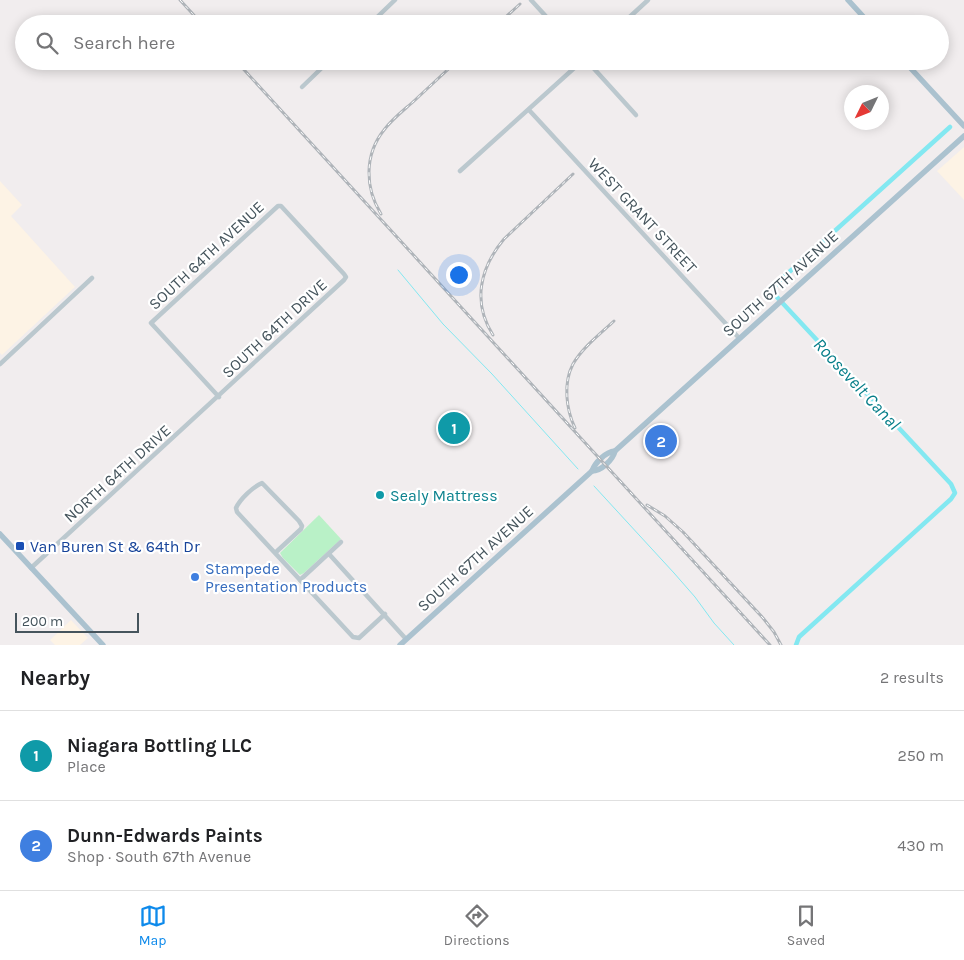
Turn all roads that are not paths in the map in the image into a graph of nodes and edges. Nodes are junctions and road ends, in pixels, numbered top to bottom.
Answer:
1 (395, 0) edge
2 (531, 0) edge
3 (648, 0) edge
4 (848, 0) edge
5 (379, 15) edge
6 (545, 15) edge
7 (632, 15) edge
8 (862, 15) edge
9 (320, 70) edge
10 (572, 70) edge
11 (595, 70) edge
12 (912, 70) edge
13 (302, 87) dead end
14 (529, 110) junction
15 (636, 116) dead end
16 (964, 126) edge
17 (964, 136) edge
18 (460, 171) dead end
19 (346, 277) joint
20 (92, 278) dead end
21 (738, 338) junction
22 (0, 364) edge
23 (219, 396) junction
24 (0, 534) edge
25 (342, 542) dead end
26 (275, 554) junction
27 (329, 554) junction
28 (31, 568) junction
29 (300, 580) junction
30 (385, 614) junction
31 (406, 639) junction
32 (103, 645) edge
33 (400, 645) edge

1 - 5 street
2 - 6 street
3 - 7 street
4 - 8 main road
9 - 13 street
10 - 14 street
11 - 15 street
12 - 16 main road
14 - 18 street
14 - 21 street, WEST GRANT STREET
17 - 21 main road, SOUTH 67TH AVENUE
19 - 23 street, SOUTH 64TH DRIVE
19 - 23 street, SOUTH 64TH AVENUE
20 - 22 street
21 - 31 main road, SOUTH 67TH AVENUE
23 - 28 street, NORTH 64TH DRIVE
24 - 28 main road
25 - 27 street
26 - 26 street
26 - 29 street
27 - 29 street
27 - 30 street
28 - 32 main road
29 - 30 street
30 - 31 street
31 - 33 main road, SOUTH 67TH AVENUE

